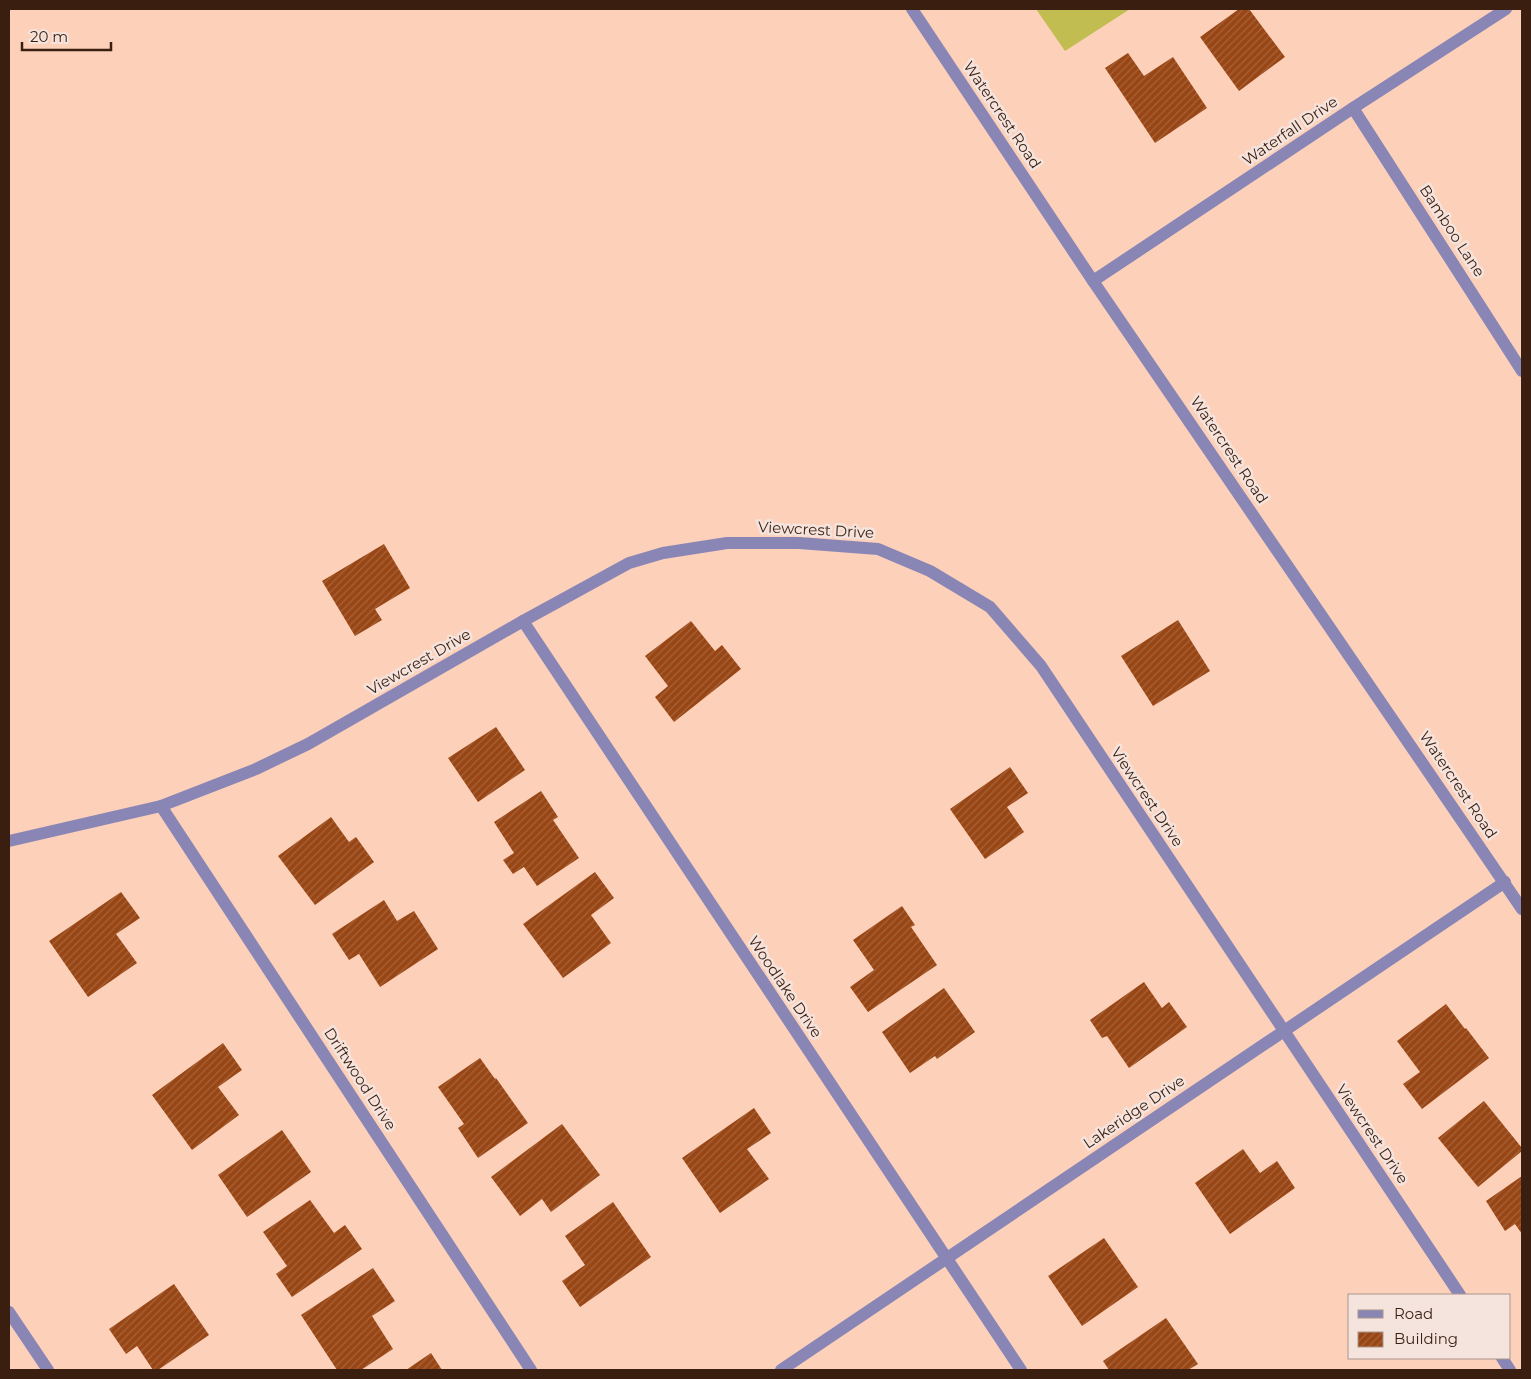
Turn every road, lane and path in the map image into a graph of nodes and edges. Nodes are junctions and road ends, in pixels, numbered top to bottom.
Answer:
1 (912, 9) edge
2 (1506, 9) edge
3 (1353, 108) junction
4 (1093, 281) junction
5 (1522, 371) edge
6 (523, 621) junction
7 (162, 806) junction
8 (9, 841) edge
9 (1505, 882) junction
10 (1522, 908) edge
11 (1283, 1031) junction
12 (946, 1259) junction
13 (1459, 1294) edge
14 (9, 1312) edge
15 (1503, 1359) edge
16 (48, 1370) edge
17 (531, 1370) edge
18 (782, 1370) edge
19 (1021, 1370) edge
20 (1510, 1370) edge

1 - 4 street, Watercrest Road
2 - 3 street, Waterfall Drive
3 - 4 street, Waterfall Drive
3 - 5 street, Bamboo Lane
4 - 9 street, Watercrest Road
6 - 7 street, Viewcrest Drive
6 - 11 street, Viewcrest Drive
6 - 12 street, Woodlake Drive
7 - 8 street, Viewcrest Drive
7 - 17 street, Driftwood Drive
9 - 10 street, Watercrest Road
9 - 11 street, Lakeridge Drive
11 - 12 street, Lakeridge Drive
11 - 13 street, Viewcrest Drive
12 - 18 street, Lakeridge Drive
12 - 19 street, Woodlake Drive
14 - 16 street
15 - 20 street

